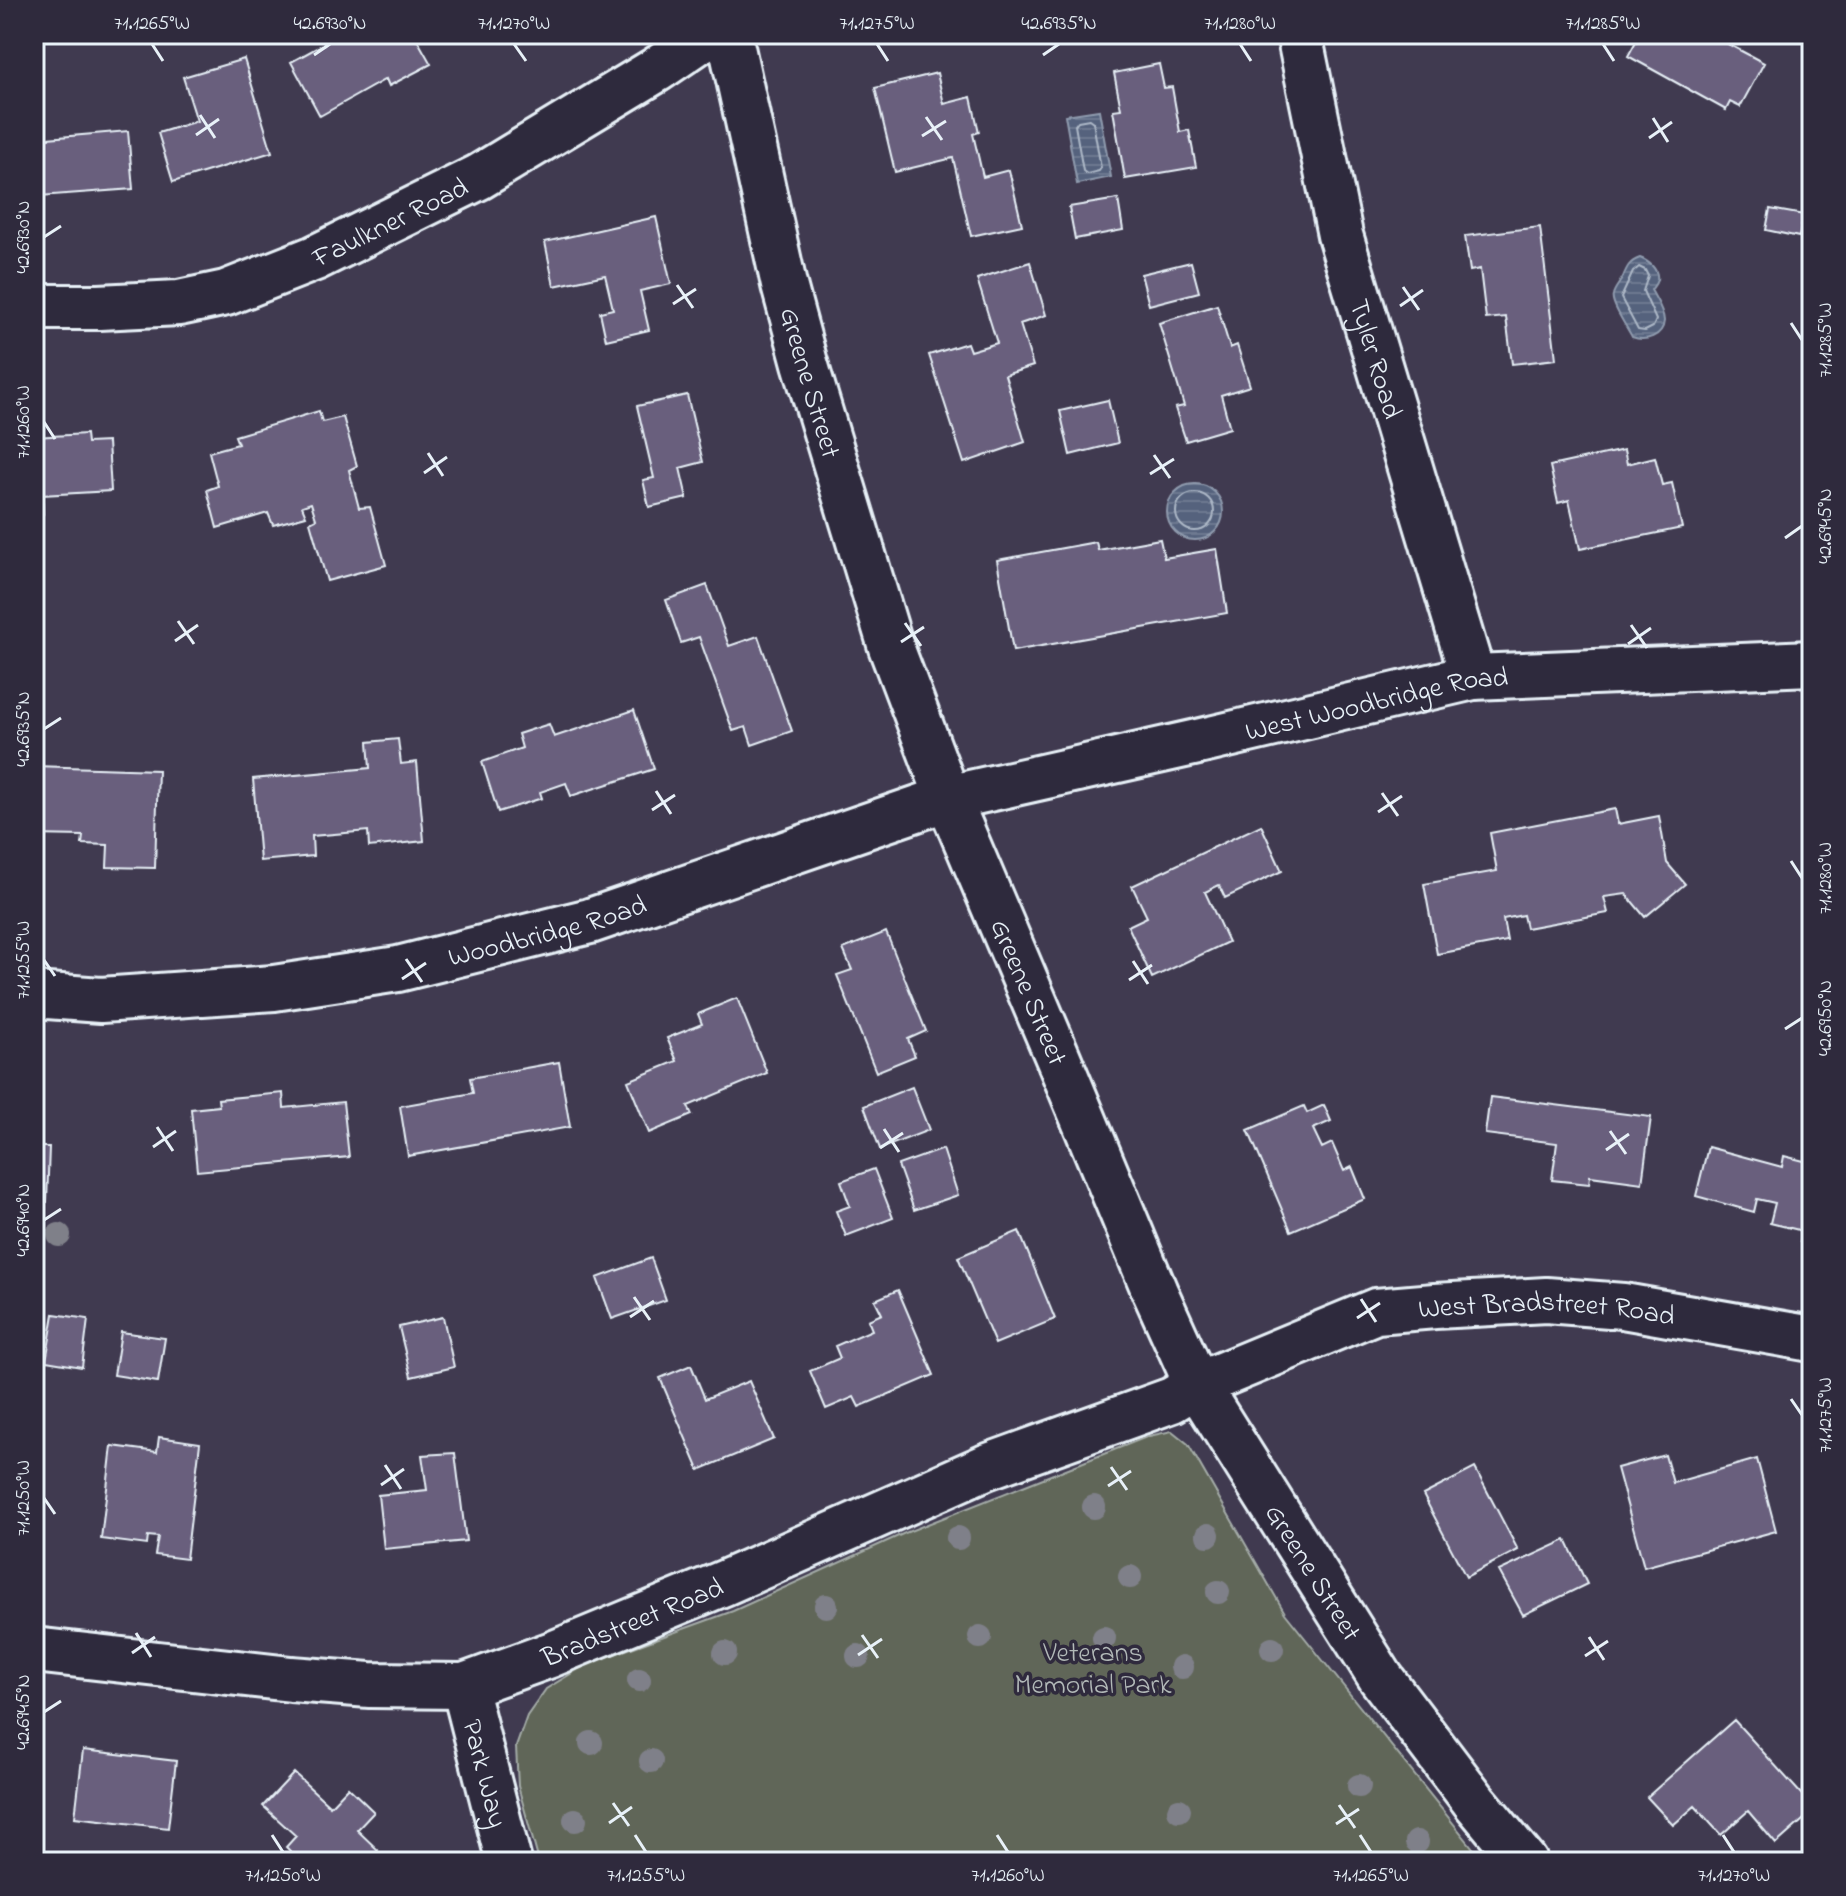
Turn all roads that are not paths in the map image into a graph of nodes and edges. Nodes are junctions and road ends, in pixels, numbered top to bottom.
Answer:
1 (709, 34) edge
2 (729, 34) edge
3 (1299, 34) edge
4 (34, 307) edge
5 (1812, 663) edge
6 (1473, 677) junction
7 (948, 798) junction
8 (34, 995) edge
9 (1812, 1339) edge
10 (1197, 1385) junction
11 (34, 1650) edge
12 (464, 1686) junction
13 (509, 1862) edge
14 (1525, 1862) edge

1 - 4 street, Faulkner Road
2 - 7 street, Greene Street
3 - 6 street, Tyler Road
5 - 6 street, West Woodbridge Road
6 - 7 street, West Woodbridge Road
7 - 8 street, Woodbridge Road
7 - 10 street, Greene Street
9 - 10 street, West Bradstreet Road
10 - 12 street, Bradstreet Road
10 - 14 street, Greene Street
11 - 12 street, Bradstreet Road
12 - 13 street, Park Way

